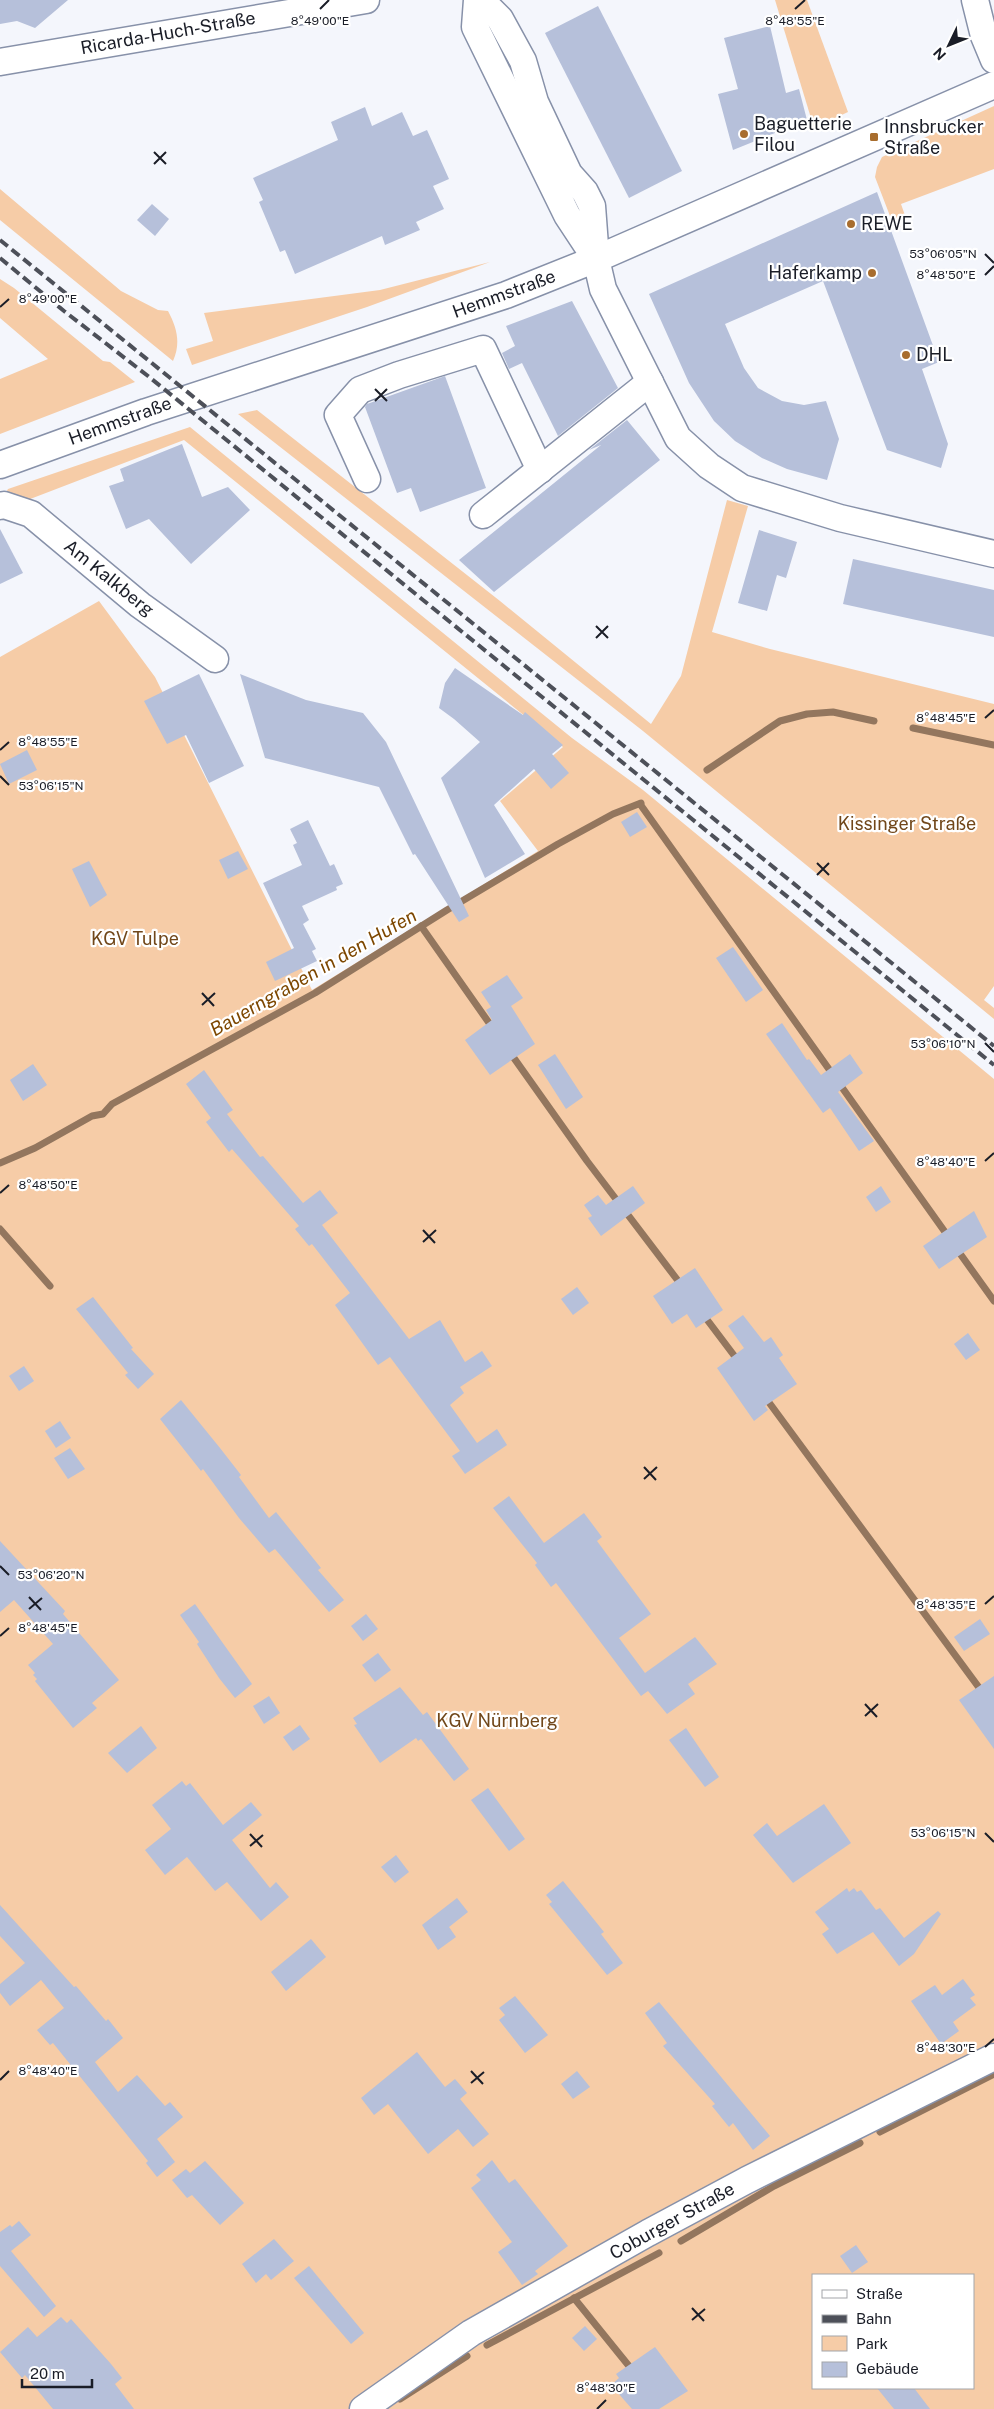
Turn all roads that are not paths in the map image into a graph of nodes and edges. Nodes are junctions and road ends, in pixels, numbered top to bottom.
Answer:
1 (366, 0) edge
2 (477, 0) edge
3 (481, 0) edge
4 (975, 0) edge
5 (994, 60) edge
6 (0, 62) edge
7 (994, 85) edge
8 (596, 258) junction
9 (650, 382) junction
10 (0, 465) edge
11 (540, 470) junction
12 (367, 479) dead end
13 (0, 506) edge
14 (483, 515) dead end
15 (994, 554) edge
16 (215, 659) dead end
17 (994, 2057) edge
18 (363, 2409) edge

1 - 6 street, Ricarda-Huch-Straße
2 - 8 street
3 - 8 street
4 - 5 street
7 - 8 street, Hemmstraße
8 - 9 street
8 - 10 street, Hemmstraße
9 - 11 street
9 - 15 street
11 - 12 street
11 - 14 street
13 - 16 street, Am Kalkberg
17 - 18 street, Coburger Straße

